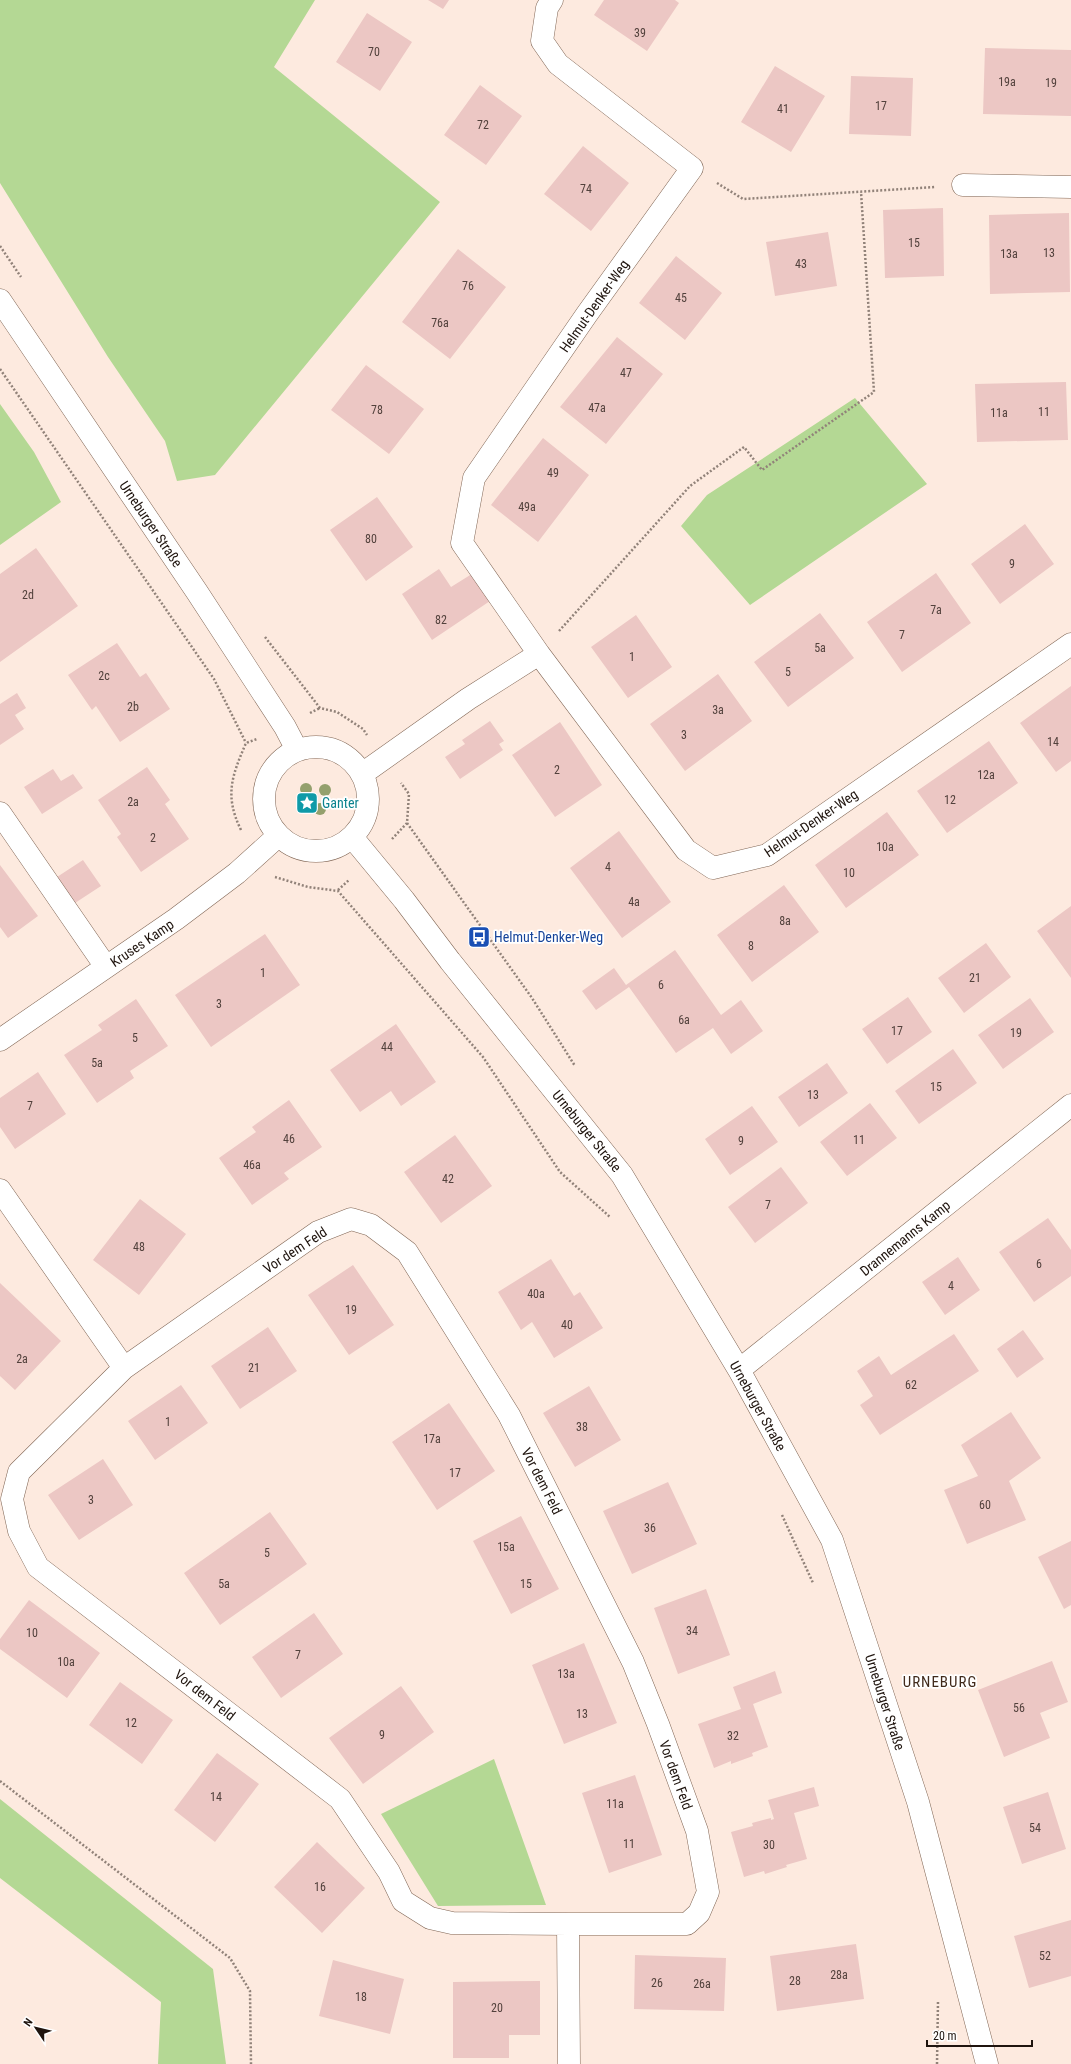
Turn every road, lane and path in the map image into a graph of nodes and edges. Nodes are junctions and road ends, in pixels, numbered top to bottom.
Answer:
1 (552, 0) edge
2 (692, 168) junction
3 (963, 185) joint
4 (1071, 187) edge
5 (861, 192) junction
6 (0, 300) edge
7 (0, 369) edge
8 (1071, 644) edge
9 (539, 654) junction
10 (246, 743) dead end
11 (297, 750) junction
12 (362, 774) junction
13 (0, 813) edge
14 (278, 836) junction
15 (352, 838) junction
16 (338, 890) dead end
17 (106, 967) junction
18 (0, 1040) edge
19 (1071, 1105) edge
20 (0, 1190) edge
21 (612, 1218) dead end
22 (124, 1368) junction
23 (739, 1370) junction
24 (781, 1512) dead end
25 (813, 1584) dead end
26 (0, 1782) edge
27 (568, 1924) junction
28 (938, 1997) dead end
29 (251, 2064) edge
30 (569, 2064) edge
31 (937, 2064) edge
32 (986, 2064) edge

1 - 2 street
2 - 5 path
2 - 9 street, Helmut-Denker-Weg
3 - 4 street
3 - 5 path
5 - 9 path
6 - 11 street, Urneburger Straße
7 - 10 path
8 - 9 street, Helmut-Denker-Weg
9 - 12 street
11 - 12 street
11 - 14 street
12 - 15 street
13 - 17 street
14 - 15 street
14 - 17 street, Kruses Kamp
15 - 23 street, Urneburger Straße
16 - 21 path
17 - 18 street, Kruses Kamp
19 - 23 street, Drannemanns Kamp
20 - 22 street
22 - 27 street, Vor dem Feld
22 - 27 street, Vor dem Feld
23 - 32 street, Urneburger Straße
24 - 25 path
26 - 29 path
27 - 30 street
28 - 31 path

